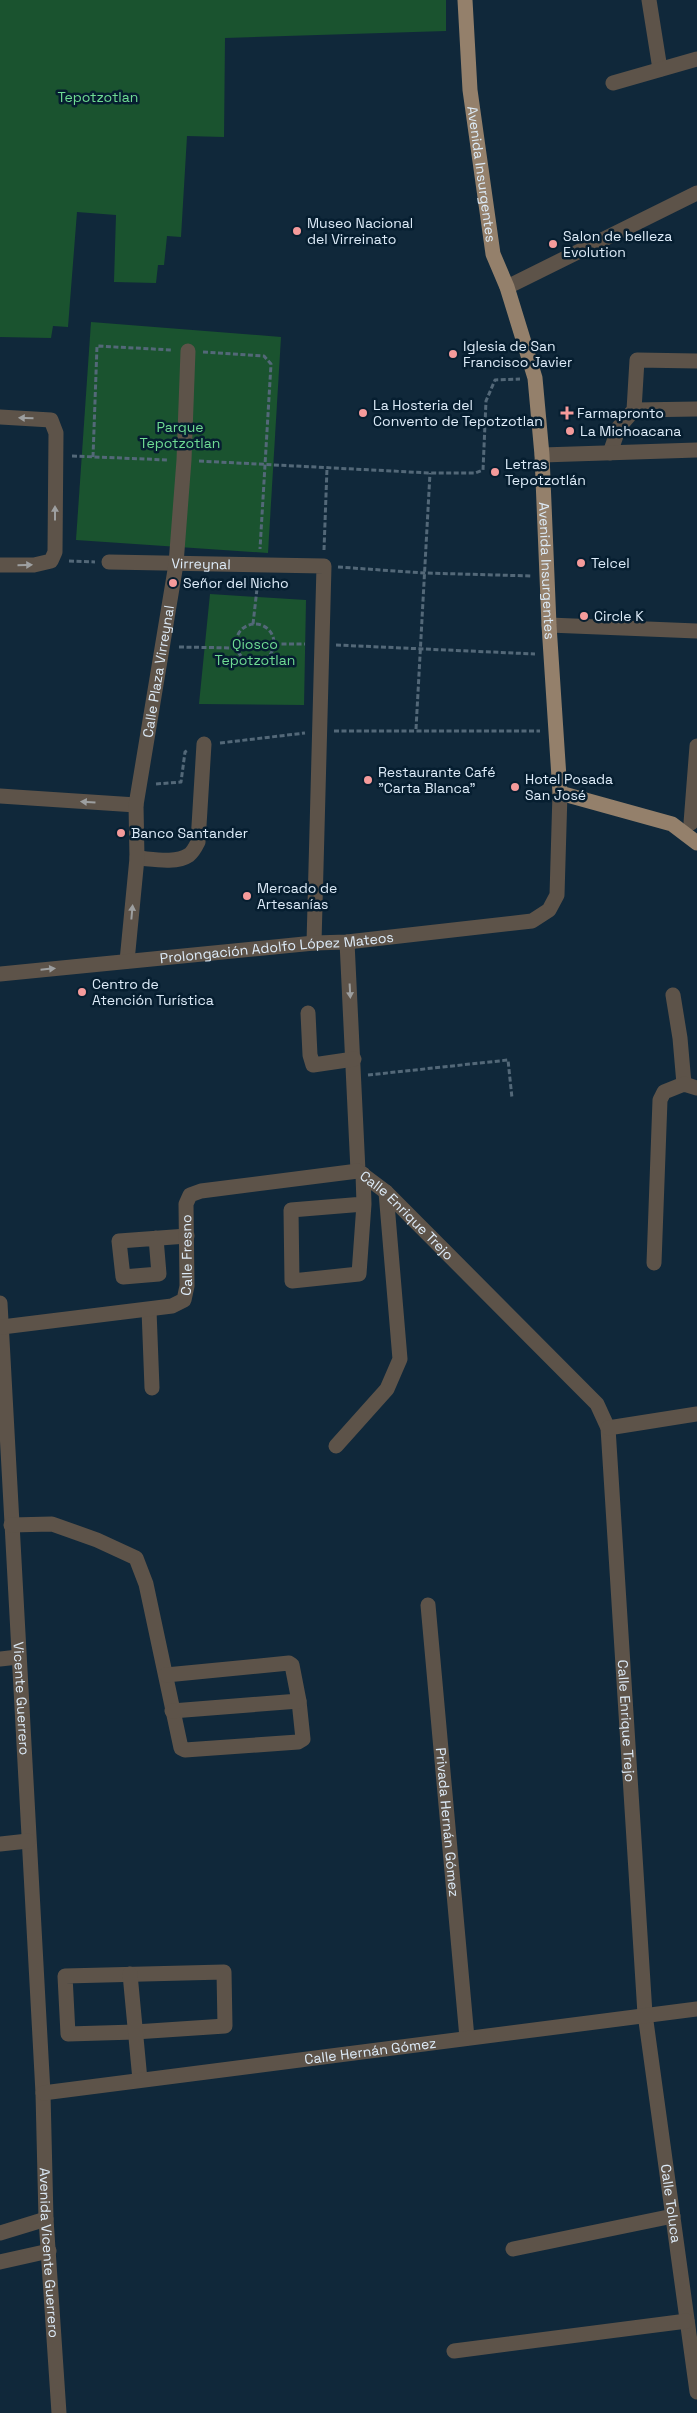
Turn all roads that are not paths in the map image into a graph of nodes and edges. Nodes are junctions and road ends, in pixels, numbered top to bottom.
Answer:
1 (465, 0) edge
2 (649, 0) edge
3 (697, 59) edge
4 (660, 69) junction
5 (614, 83) dead end
6 (697, 193) edge
7 (507, 287) junction
8 (188, 351) road end
9 (697, 361) edge
10 (697, 408) edge
11 (634, 410) junction
12 (0, 417) edge
13 (697, 450) edge
14 (610, 453) junction
15 (542, 455) junction
16 (109, 562) road end
17 (176, 564) junction
18 (0, 565) edge
19 (549, 625) junction
20 (697, 632) edge
21 (204, 744) road end
22 (697, 746) edge
23 (696, 771) edge
24 (560, 793) junction
25 (0, 796) edge
26 (136, 806) junction
27 (694, 823) edge
28 (672, 824) junction
29 (697, 843) edge
30 (137, 858) junction
31 (347, 942) junction
32 (314, 943) junction
33 (127, 961) junction
34 (0, 974) edge
35 (673, 995) dead end
36 (308, 1013) dead end
37 (354, 1059) junction
38 (690, 1086) edge
39 (361, 1173) junction
40 (386, 1192) junction
41 (364, 1204) junction
42 (188, 1236) junction
43 (156, 1238) dead end
44 (654, 1263) dead end
45 (0, 1303) edge
46 (149, 1310) junction
47 (2, 1327) junction
48 (152, 1388) dead end
49 (697, 1414) edge
50 (608, 1428) junction
51 (336, 1446) dead end
52 (5, 1484) edge
53 (12, 1525) junction
54 (428, 1605) dead end
55 (18, 1657) junction
56 (0, 1659) edge
57 (166, 1675) junction
58 (299, 1702) junction
59 (172, 1710) junction
60 (28, 1841) junction
61 (0, 1844) edge
62 (130, 1974) junction
63 (697, 2008) edge
64 (645, 2014) junction
65 (135, 2032) junction
66 (467, 2038) junction
67 (140, 2080) junction
68 (43, 2093) junction
69 (672, 2216) junction
70 (46, 2219) junction
71 (0, 2233) edge
72 (513, 2249) dead end
73 (49, 2251) junction
74 (0, 2262) edge
75 (687, 2321) junction
76 (454, 2351) dead end
77 (697, 2392) edge
78 (59, 2413) edge

1 - 7 main road, Avenida Insurgentes
2 - 4 street
3 - 4 street
4 - 5 street
6 - 7 street
7 - 15 main road, Avenida Insurgentes
8 - 17 street, Calle Plaza Virreynal
9 - 11 street
10 - 11 street
11 - 14 street
18 -> 12 street
13 - 14 street
14 - 15 street
15 - 19 main road, Avenida Insurgentes
16 - 17 street, Virreynal
17 - 26 street, Calle Plaza Virreynal
17 - 32 street, Virreynal
19 - 20 street
19 - 24 main road, Avenida Insurgentes
21 - 30 street
22 - 23 street
23 - 27 street
24 - 28 main road
24 - 31 street, Prolongación Adolfo López Mateos
26 -> 25 street
26 - 30 street, Calle Plaza Virreynal
27 - 28 street
28 - 29 main road
33 -> 30 street, Calle Plaza Virreynal
31 - 32 street, Prolongación Adolfo López Mateos
31 -> 37 street, Calle Enrique Trejo
32 - 33 street, Prolongación Adolfo López Mateos
34 -> 33 street, Prolongación Adolfo López Mateos
35 - 38 street
36 - 37 street
37 - 39 street, Calle Enrique Trejo
38 - 44 street
39 - 40 street, Calle Enrique Trejo
39 - 41 street
39 - 42 street, Calle Fresno
40 - 50 street, Calle Enrique Trejo
40 - 51 street
41 - 41 street
42 - 43 street
42 - 46 street, Calle Fresno
45 - 47 street, Vicente Guerrero
46 - 47 street, Calle Fresno
46 - 48 street
47 - 52 street, Vicente Guerrero
49 - 50 street
50 - 64 street, Calle Enrique Trejo
52 - 53 street, Vicente Guerrero
53 - 55 street, Vicente Guerrero
53 - 57 street
54 - 66 street, Privada Hernán Gómez
55 - 56 street
55 - 60 street, Vicente Guerrero
57 - 58 street
57 - 59 street
58 - 59 street
58 - 59 street
60 - 61 street
60 - 68 street, Vicente Guerrero
62 - 65 street
62 - 65 street
62 - 65 street
63 - 64 street, Calle Hernán Gómez
64 - 66 street, Calle Hernán Gómez
64 - 69 street, Calle Toluca
65 - 67 street
66 - 67 street, Calle Hernán Gómez
67 - 68 street, Calle Hernán Gómez
68 - 70 street, Avenida Vicente Guerrero
69 - 72 street
69 - 75 street, Calle Toluca
70 - 71 street
70 - 73 street, Avenida Vicente Guerrero
73 - 74 street
73 - 78 street, Avenida Vicente Guerrero
75 - 76 street
75 - 77 street, Calle Toluca

